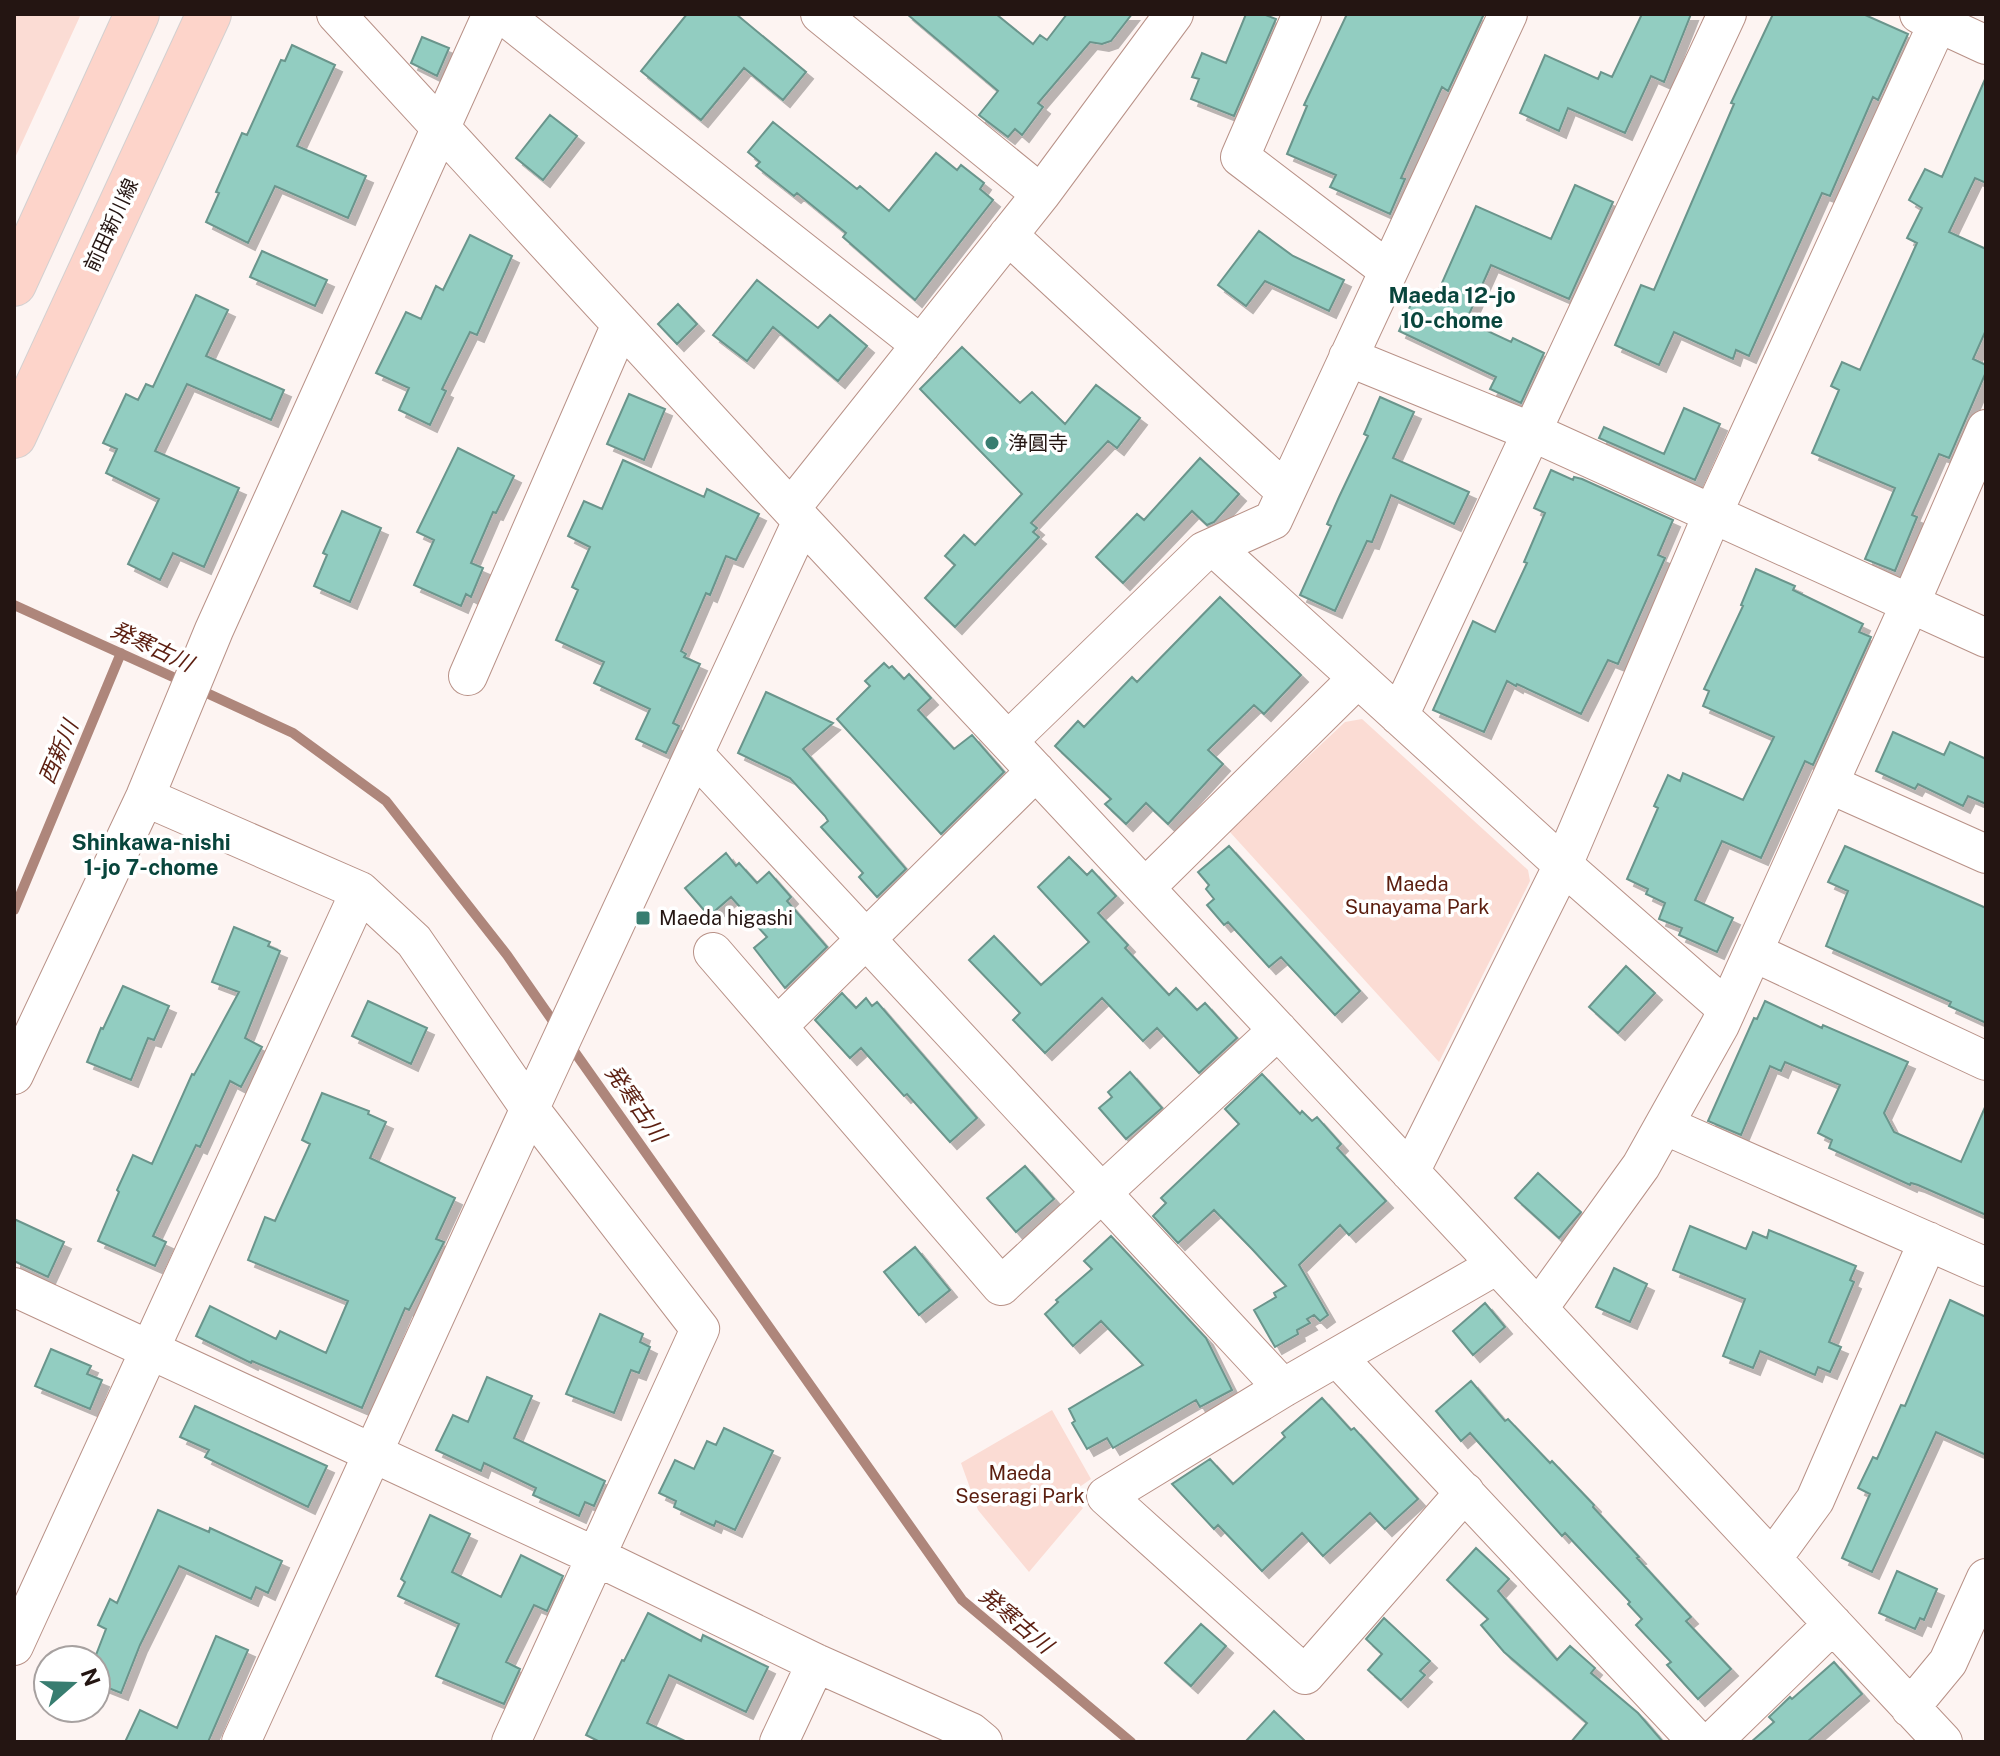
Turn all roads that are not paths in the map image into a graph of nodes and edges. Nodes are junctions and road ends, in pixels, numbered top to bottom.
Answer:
1 (137, 14) edge
2 (209, 14) edge
3 (336, 14) edge
4 (492, 14) edge
5 (502, 14) edge
6 (820, 14) edge
7 (1173, 14) edge
8 (1302, 14) edge
9 (1508, 14) edge
10 (1727, 14) edge
11 (1933, 17) edge
12 (1986, 45) edge
13 (440, 127) junction
14 (1041, 194) junction
15 (1008, 235) junction
16 (1388, 270) junction
17 (14, 284) edge
18 (621, 324) junction
19 (921, 345) junction
20 (1348, 357) junction
21 (1986, 429) edge
22 (1532, 432) junction
23 (14, 436) edge
24 (1286, 492) junction
25 (1713, 513) junction
26 (797, 514) junction
27 (1214, 547) junction
28 (1910, 604) junction
29 (1986, 638) edge
30 (468, 676) dead end
31 (1358, 678) junction
32 (1399, 716) junction
33 (1008, 741) junction
34 (695, 755) junction
35 (1036, 771) junction
36 (1829, 784) junction
37 (145, 797) junction
38 (1986, 854) edge
39 (1563, 865) junction
40 (1145, 888) junction
41 (360, 891) junction
42 (865, 939) junction
43 (713, 952) dead end
44 (1753, 952) junction
45 (1727, 1009) junction
46 (778, 1026) junction
47 (1278, 1030) junction
48 (1986, 1061) edge
49 (14, 1075) edge
50 (535, 1096) junction
51 (1664, 1125) junction
52 (1410, 1172) junction
53 (1104, 1193) junction
54 (1928, 1241) junction
55 (1497, 1265) junction
56 (1986, 1267) edge
57 (14, 1287) edge
58 (1538, 1309) junction
59 (149, 1350) junction
60 (1337, 1357) junction
61 (1283, 1388) junction
62 (372, 1454) junction
63 (1465, 1492) junction
64 (597, 1557) junction
65 (1772, 1559) junction
66 (1986, 1578) edge
67 (1833, 1624) junction
68 (14, 1646) edge
69 (816, 1663) junction
70 (1910, 1708) junction
71 (241, 1742) edge
72 (511, 1742) edge
73 (779, 1742) edge
74 (983, 1742) edge
75 (1698, 1742) edge
76 (1712, 1742) edge
77 (1943, 1742) edge

1 - 17 main road
2 - 23 main road, 前田新川線
3 - 13 street
4 - 13 street
5 - 19 street
6 - 14 street
7 - 14 street
8 - 16 street
9 - 16 street
10 - 22 street
11 - 12 street
11 - 25 street
13 - 18 street
13 - 37 street
14 - 15 street
15 - 19 street
15 - 24 street
16 - 20 street
18 - 26 street
18 - 30 street
19 - 26 street
20 - 22 street
20 - 24 street
21 - 28 street
22 - 25 street
22 - 32 street
24 - 27 street
25 - 28 street
25 - 39 street
26 - 33 street
26 - 34 street
27 - 31 street
27 - 33 street
28 - 29 street
28 - 36 street
31 - 32 street
31 - 40 street
32 - 39 street
33 - 35 street
34 - 42 street
34 - 50 street
35 - 40 street
35 - 42 street
36 - 38 street
36 - 44 street
37 - 41 street
37 - 49 street
39 - 45 street
39 - 52 street
40 - 47 street
41 - 50 street
41 - 59 street
42 - 46 street
42 - 53 street
43 - 46 street
44 - 45 street
44 - 48 street
45 - 51 street
46 - 53 street
47 - 52 street
47 - 53 street
50 - 62 street
50 - 64 street
51 - 54 street
51 - 58 street
52 - 55 street
53 - 61 street
54 - 56 street
54 - 65 street
55 - 58 street
55 - 60 street
57 - 59 street
58 - 65 street
59 - 62 street
59 - 68 street
60 - 61 street
60 - 63 street
61 - 63 street
62 - 64 street
62 - 71 street
63 - 75 street
64 - 69 street
64 - 72 street
65 - 67 street
66 - 70 street
67 - 70 street
67 - 76 street
69 - 73 street
69 - 74 street
70 - 77 street

